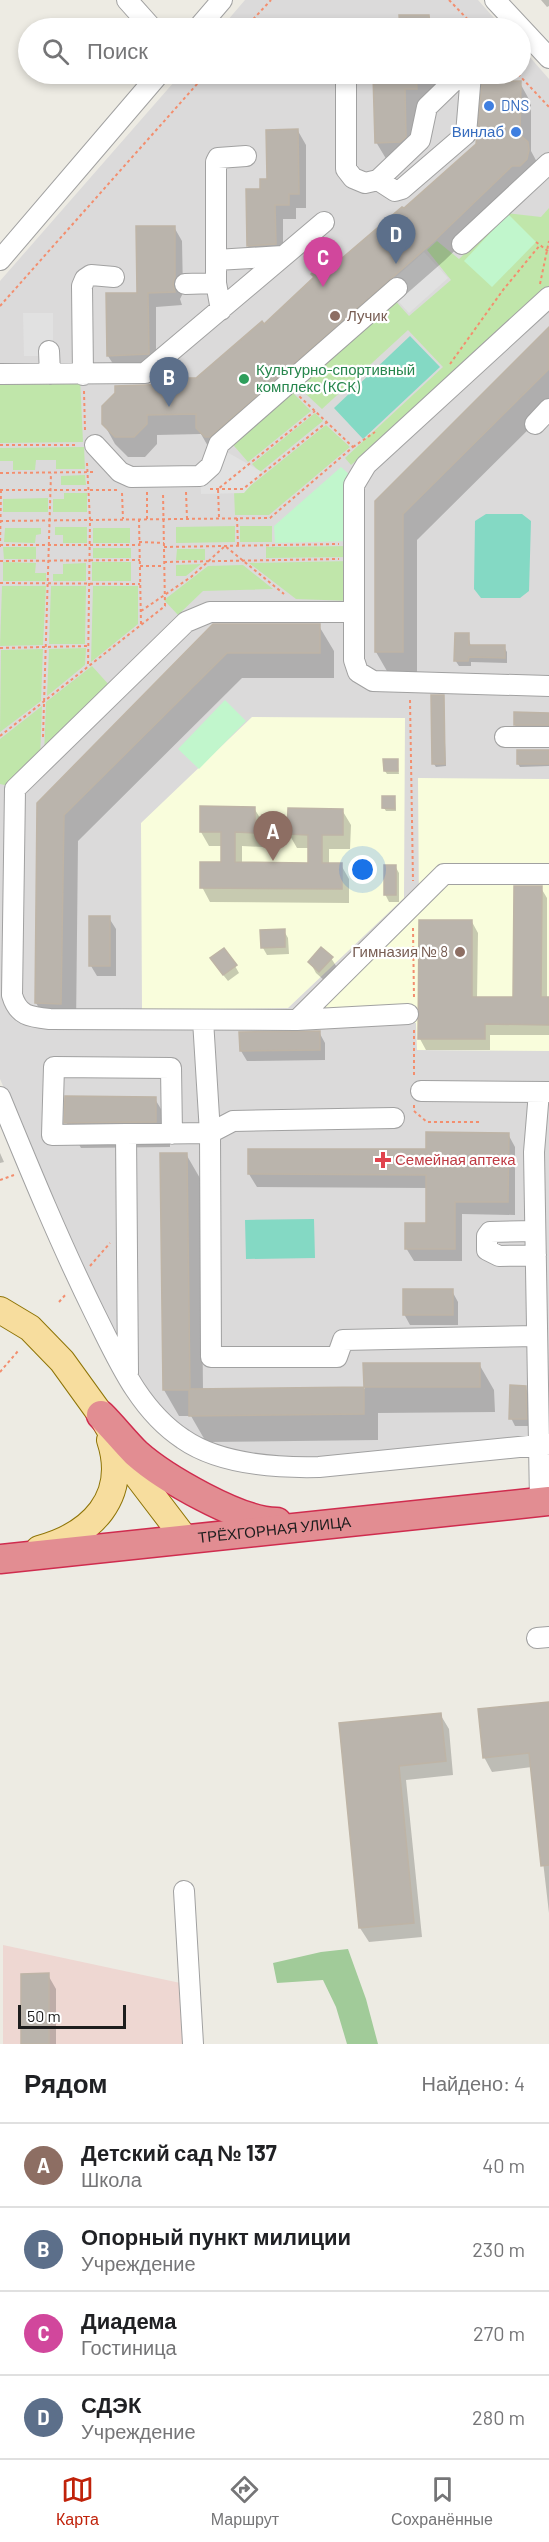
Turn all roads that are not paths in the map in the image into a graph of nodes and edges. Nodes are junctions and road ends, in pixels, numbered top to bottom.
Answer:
1 (127, 0) edge
2 (222, 0) edge
3 (495, 0) edge
4 (143, 18) edge
5 (207, 18) edge
6 (506, 18) edge
7 (531, 43) edge
8 (549, 58) edge
9 (150, 84) edge
10 (346, 84) edge
11 (451, 84) edge
12 (470, 84) edge
13 (246, 156) dead end
14 (549, 163) edge
15 (378, 180) junction
16 (324, 222) dead end
17 (462, 244) dead end
18 (283, 256) junction
19 (0, 260) edge
20 (216, 260) junction
21 (114, 277) dead end
22 (216, 283) junction
23 (185, 284) dead end
24 (397, 288) dead end
25 (542, 304) edge
26 (221, 310) junction
27 (50, 351) dead end
28 (0, 374) edge
29 (50, 374) junction
30 (83, 375) junction
31 (549, 409) edge
32 (535, 424) dead end
33 (95, 445) road end
34 (353, 612) junction
35 (549, 686) edge
36 (506, 736) dead end
37 (549, 736) edge
38 (8, 787) edge
39 (549, 874) edge
40 (412, 1017) road end
41 (202, 1020) junction
42 (297, 1020) junction
43 (416, 1089) road end
44 (544, 1092) edge
45 (0, 1097) edge
46 (394, 1118) dead end
47 (210, 1133) junction
48 (126, 1134) junction
49 (172, 1134) junction
50 (535, 1231) junction
51 (536, 1255) junction
52 (0, 1310) edge
53 (537, 1335) junction
54 (128, 1379) junction
55 (101, 1414) junction
56 (545, 1445) edge
57 (545, 1501) edge
58 (361, 1523) junction
59 (186, 1540) junction
60 (0, 1558) edge
61 (184, 1891) dead end
62 (193, 2044) edge

1 - 4 street
2 - 5 street
3 - 6 street
7 - 8 street
9 - 19 street
10 - 15 street
11 - 15 street
12 - 15 street
13 - 20 street
14 - 17 street
16 - 18 street
18 - 20 street
18 - 26 street
20 - 22 street
21 - 30 street
22 - 23 street
22 - 26 street
24 - 33 street
25 - 34 street
26 - 30 street
27 - 29 street
28 - 29 street
29 - 30 street
31 - 32 street
34 - 35 street
34 - 38 street
36 - 37 street
38 - 41 street
39 - 42 street
40 - 42 street
41 - 42 street
41 - 47 street
43 - 44 street
44 - 50 street
45 - 54 street
46 - 47 street
47 - 49 street
47 - 53 street
48 - 49 street
48 - 49 street
48 - 54 street
50 - 51 street
50 - 51 street
51 - 53 street
52 - 55 main road
53 - 56 street
54 - 56 street
55 - 58 highway
55 - 59 main road
55 - 60 main road
56 - 57 street
57 - 58 highway, ТРЁХГОРНАЯ УЛИЦА
58 - 59 highway, ТРЁХГОРНАЯ УЛИЦА
59 - 60 highway, ТРЁХГОРНАЯ УЛИЦА
61 - 62 street

